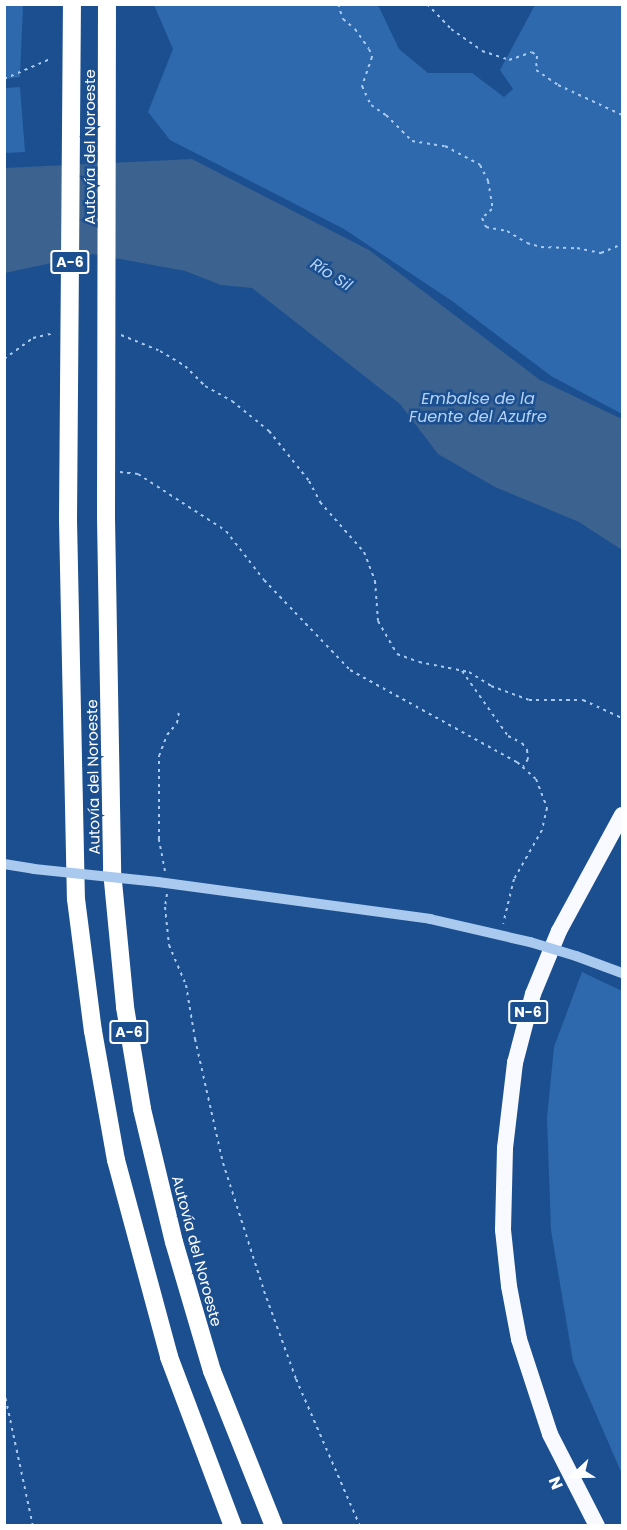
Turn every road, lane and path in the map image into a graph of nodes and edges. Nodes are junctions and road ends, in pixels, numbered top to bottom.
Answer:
1 (72, 4) edge
2 (107, 4) edge
3 (338, 4) edge
4 (427, 4) edge
5 (50, 59) dead end
6 (4, 79) edge
7 (622, 115) edge
8 (622, 244) edge
9 (56, 333) dead end
10 (112, 333) dead end
11 (4, 358) edge
12 (119, 472) dead end
13 (462, 671) junction
14 (179, 712) dead end
15 (622, 718) edge
16 (523, 767) junction
17 (622, 815) edge
18 (4, 864) edge
19 (164, 883) junction
20 (500, 935) junction
21 (622, 973) edge
22 (4, 1391) edge
23 (33, 1526) edge
24 (233, 1526) edge
25 (274, 1526) edge
26 (360, 1526) edge
27 (597, 1526) edge

1 - 24 highway, Autovía del Noroeste / A-6, bridge
2 - 25 highway, Autovía del Noroeste / A-6, bridge
3 - 8 path
4 - 7 path
5 - 6 path
9 - 11 path
10 - 13 path
12 - 16 path
13 - 15 path
13 - 16 path
14 - 19 path
16 - 20 path
17 - 27 highway, N-6
18 - 19 street, bridge
19 - 20 street
19 - 26 path
20 - 21 street, bridge
22 - 23 path

